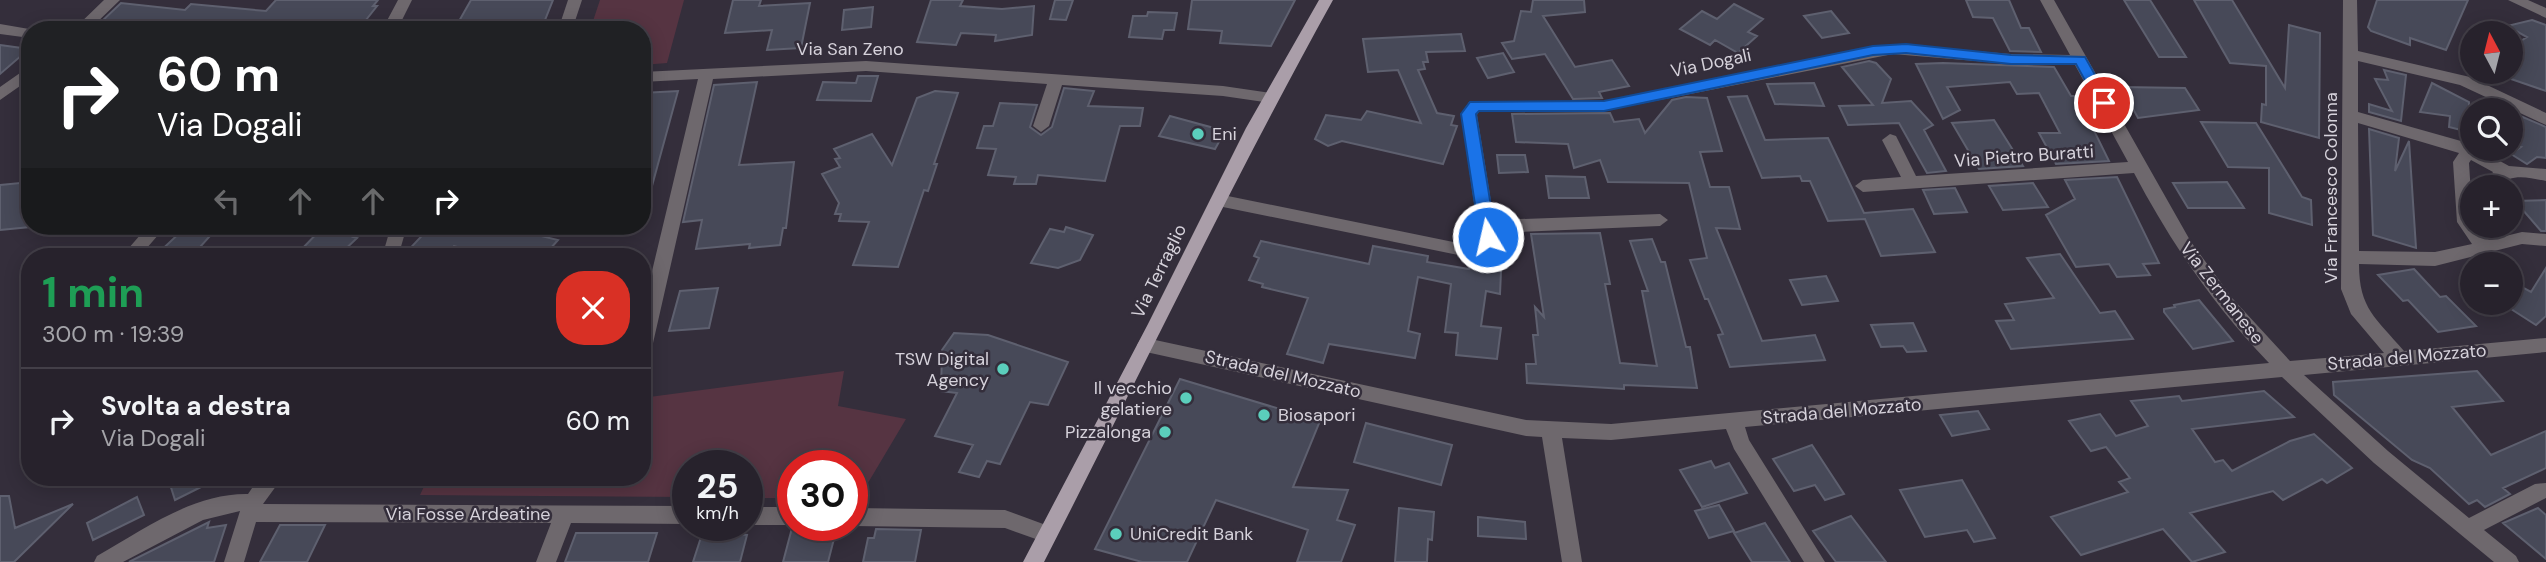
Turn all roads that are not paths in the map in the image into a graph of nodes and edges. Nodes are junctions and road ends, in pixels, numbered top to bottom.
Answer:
1 (113, 0) edge
2 (405, 0) edge
3 (575, 0) edge
4 (1326, 0) edge
5 (2048, 0) edge
6 (2350, 0) edge
7 (2515, 0) edge
8 (2546, 13) edge
9 (90, 21) edge
10 (394, 21) edge
11 (568, 21) edge
12 (0, 29) edge
13 (21, 32) edge
14 (2350, 54) junction
15 (2080, 60) junction
16 (707, 73) junction
17 (651, 76) edge
18 (21, 78) edge
19 (1057, 78) junction
20 (0, 95) edge
21 (1271, 98) junction
22 (2348, 115) junction
23 (2546, 120) edge
24 (1041, 126) dead end
25 (1890, 140) dead end
26 (2460, 147) edge
27 (2462, 161) edge
28 (2488, 161) edge
29 (2140, 167) junction
30 (2506, 172) junction
31 (2501, 175) edge
32 (2546, 175) edge
33 (1912, 182) junction
34 (1863, 186) dead end
35 (1218, 200) junction
36 (1660, 220) dead end
37 (1486, 227) junction
38 (2523, 234) edge
39 (150, 235) edge
40 (2502, 238) edge
41 (2546, 240) edge
42 (2484, 246) junction
43 (137, 248) edge
44 (2353, 257) junction
45 (651, 313) edge
46 (1146, 345) junction
47 (2546, 345) edge
48 (2399, 358) junction
49 (2283, 368) junction
50 (1733, 421) junction
51 (1551, 430) junction
52 (262, 486) edge
53 (2542, 490) dead end
54 (251, 508) junction
55 (565, 514) junction
56 (672, 515) edge
57 (868, 517) edge
58 (2468, 528) junction
59 (1047, 534) junction
60 (104, 562) edge
61 (234, 562) edge
62 (547, 562) edge
63 (1033, 562) edge
64 (1573, 562) edge
65 (1815, 562) edge
66 (2509, 562) edge

1 - 9 street
2 - 10 street
3 - 11 street
4 - 21 main road, Via Terraglio
5 - 15 street, Via Zermanese
6 - 14 street, Via Francesco Colonna
7 - 8 street
12 - 13 street
14 - 22 street, Via Francesco Colonna
14 - 23 street
15 - 29 street, Via Zermanese
15 - 37 street, Via Dogali
16 - 17 street, Via San Zeno
16 - 19 street, Via San Zeno
16 - 45 street
18 - 20 street
19 - 21 street, Via San Zeno
19 - 24 street
21 - 35 main road, Via Terraglio
22 - 26 street
22 - 44 street, Via Francesco Colonna
25 - 33 street
27 - 42 street
28 - 30 street
29 - 33 street, Via Pietro Buratti
29 - 49 street, Via Zermanese
30 - 31 street
30 - 32 street
33 - 34 street, Via Pietro Buratti
35 - 37 street
35 - 46 main road, Via Terraglio
36 - 37 street
38 - 41 street
39 - 43 street
40 - 42 street
42 - 44 street
44 - 48 street, Via Francesco Colonna
46 - 51 street, Strada del Mozzato
46 - 59 main road, Via Terraglio
47 - 48 street, Strada del Mozzato
48 - 49 street, Strada del Mozzato
49 - 50 street, Strada del Mozzato
49 - 58 street, Via Zermanese
50 - 51 street, Strada del Mozzato
50 - 65 street
51 - 64 street
52 - 54 street
53 - 58 street
54 - 55 street, Via Fosse Ardeatine
54 - 60 street, Via Fosse Ardeatine
54 - 61 street
55 - 56 street, Via Fosse Ardeatine
55 - 62 street
57 - 59 street
58 - 66 street, Via Zermanese
59 - 63 main road, Via Terraglio

